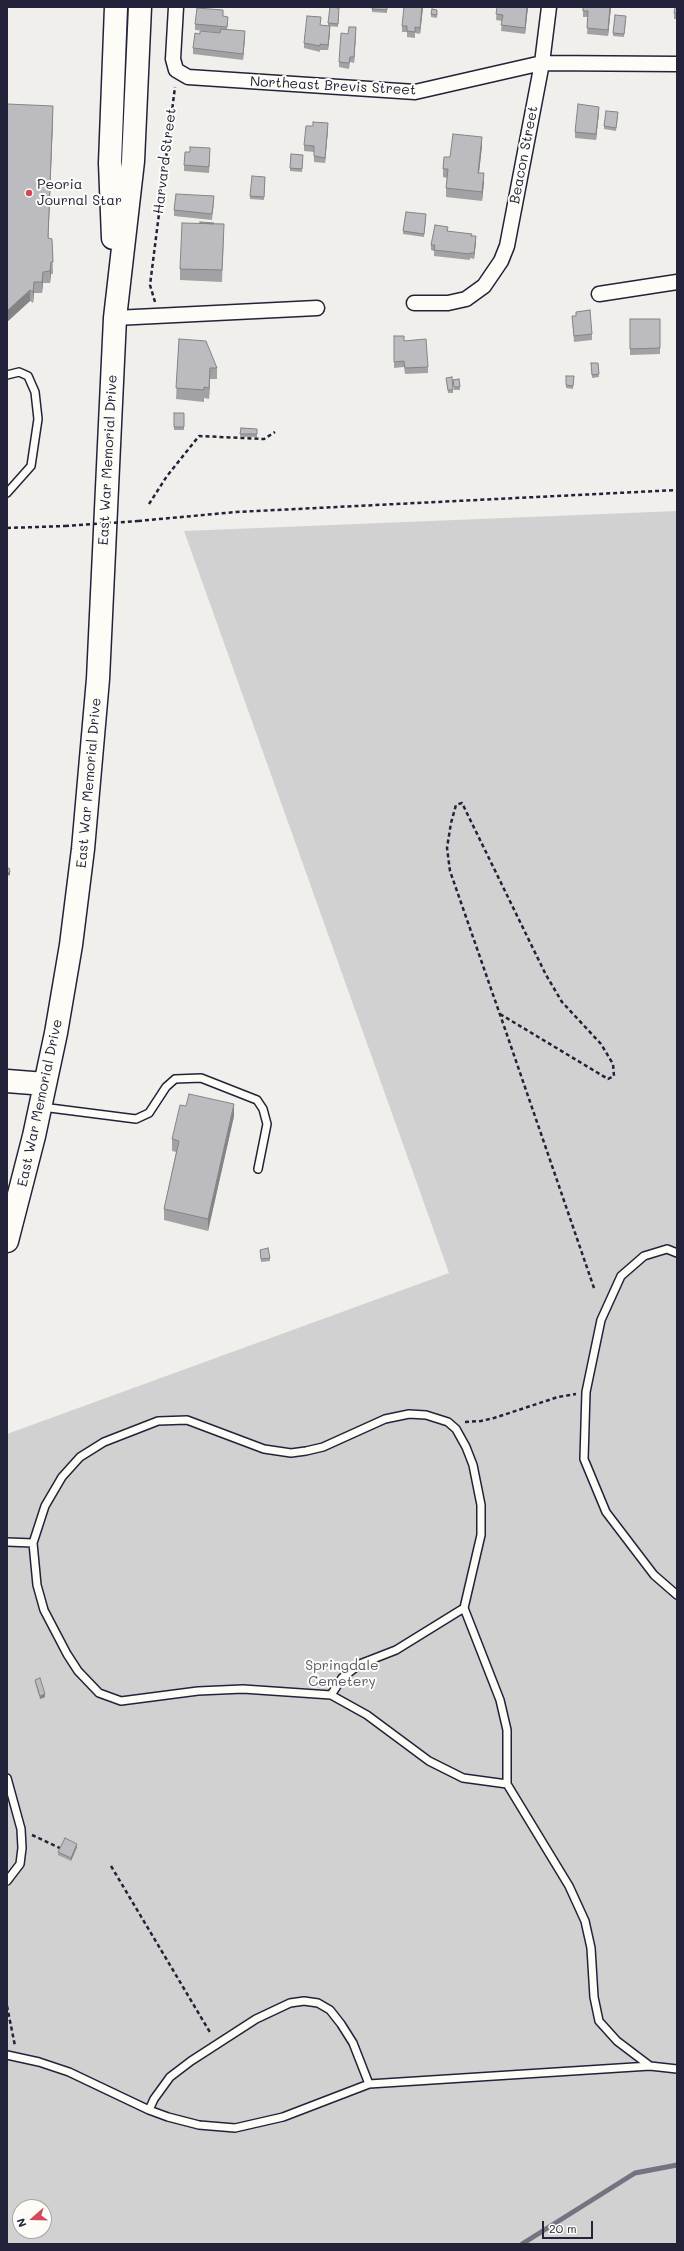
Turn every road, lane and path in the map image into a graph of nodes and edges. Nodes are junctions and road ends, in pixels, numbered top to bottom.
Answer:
1 (116, 7) edge
2 (140, 7) edge
3 (176, 7) edge
4 (549, 7) edge
5 (542, 63) junction
6 (677, 64) edge
7 (179, 73) junction
8 (677, 282) edge
9 (599, 294) dead end
10 (414, 303) dead end
11 (317, 308) dead end
12 (160, 315) junction
13 (115, 318) junction
14 (7, 375) edge
15 (275, 432) dead end
16 (677, 490) edge
17 (7, 494) edge
18 (149, 504) dead end
19 (7, 528) edge
20 (500, 1014) junction
21 (7, 1081) edge
22 (45, 1084) junction
23 (40, 1107) junction
24 (258, 1169) dead end
25 (7, 1241) edge
26 (677, 1253) edge
27 (594, 1288) dead end
28 (586, 1392) junction
29 (448, 1422) junction
30 (7, 1542) edge
31 (33, 1543) junction
32 (677, 1595) edge
33 (464, 1608) junction
34 (331, 1696) junction
35 (7, 1778) edge
36 (507, 1784) junction
37 (21, 1829) junction
38 (62, 1849) edge
39 (111, 1866) dead end
40 (7, 1881) edge
41 (7, 2006) edge
42 (217, 2043) junction
43 (7, 2055) edge
44 (17, 2056) junction
45 (650, 2066) junction
46 (677, 2069) edge
47 (369, 2084) junction
48 (149, 2110) junction

1 - 13 highway, East War Memorial Drive
2 - 13 highway, East War Memorial Drive
3 - 7 street
4 - 5 street, Beacon Street
5 - 6 street, Northeast Brevis Street
5 - 7 street, Northeast Brevis Street
5 - 10 street, Beacon Street
7 - 12 path, Harvard Street
8 - 9 street
11 - 12 street
12 - 13 street
13 - 22 highway, East War Memorial Drive
14 - 17 lane
15 - 18 path
16 - 19 path, bridge
20 - 20 path
20 - 27 path
21 - 22 highway
22 - 23 highway, East War Memorial Drive
23 - 24 lane
23 - 25 highway, East War Memorial Drive
26 - 28 lane
28 - 29 path
28 - 32 lane
29 - 31 lane
29 - 33 lane
30 - 31 lane
31 - 34 lane
33 - 34 lane
33 - 36 lane
34 - 36 lane
35 - 37 lane
36 - 45 lane
37 - 38 path
37 - 40 lane
39 - 42 path
41 - 44 path
42 - 47 lane
42 - 48 lane
43 - 44 lane
44 - 48 lane
45 - 46 lane
45 - 47 lane
47 - 48 lane

